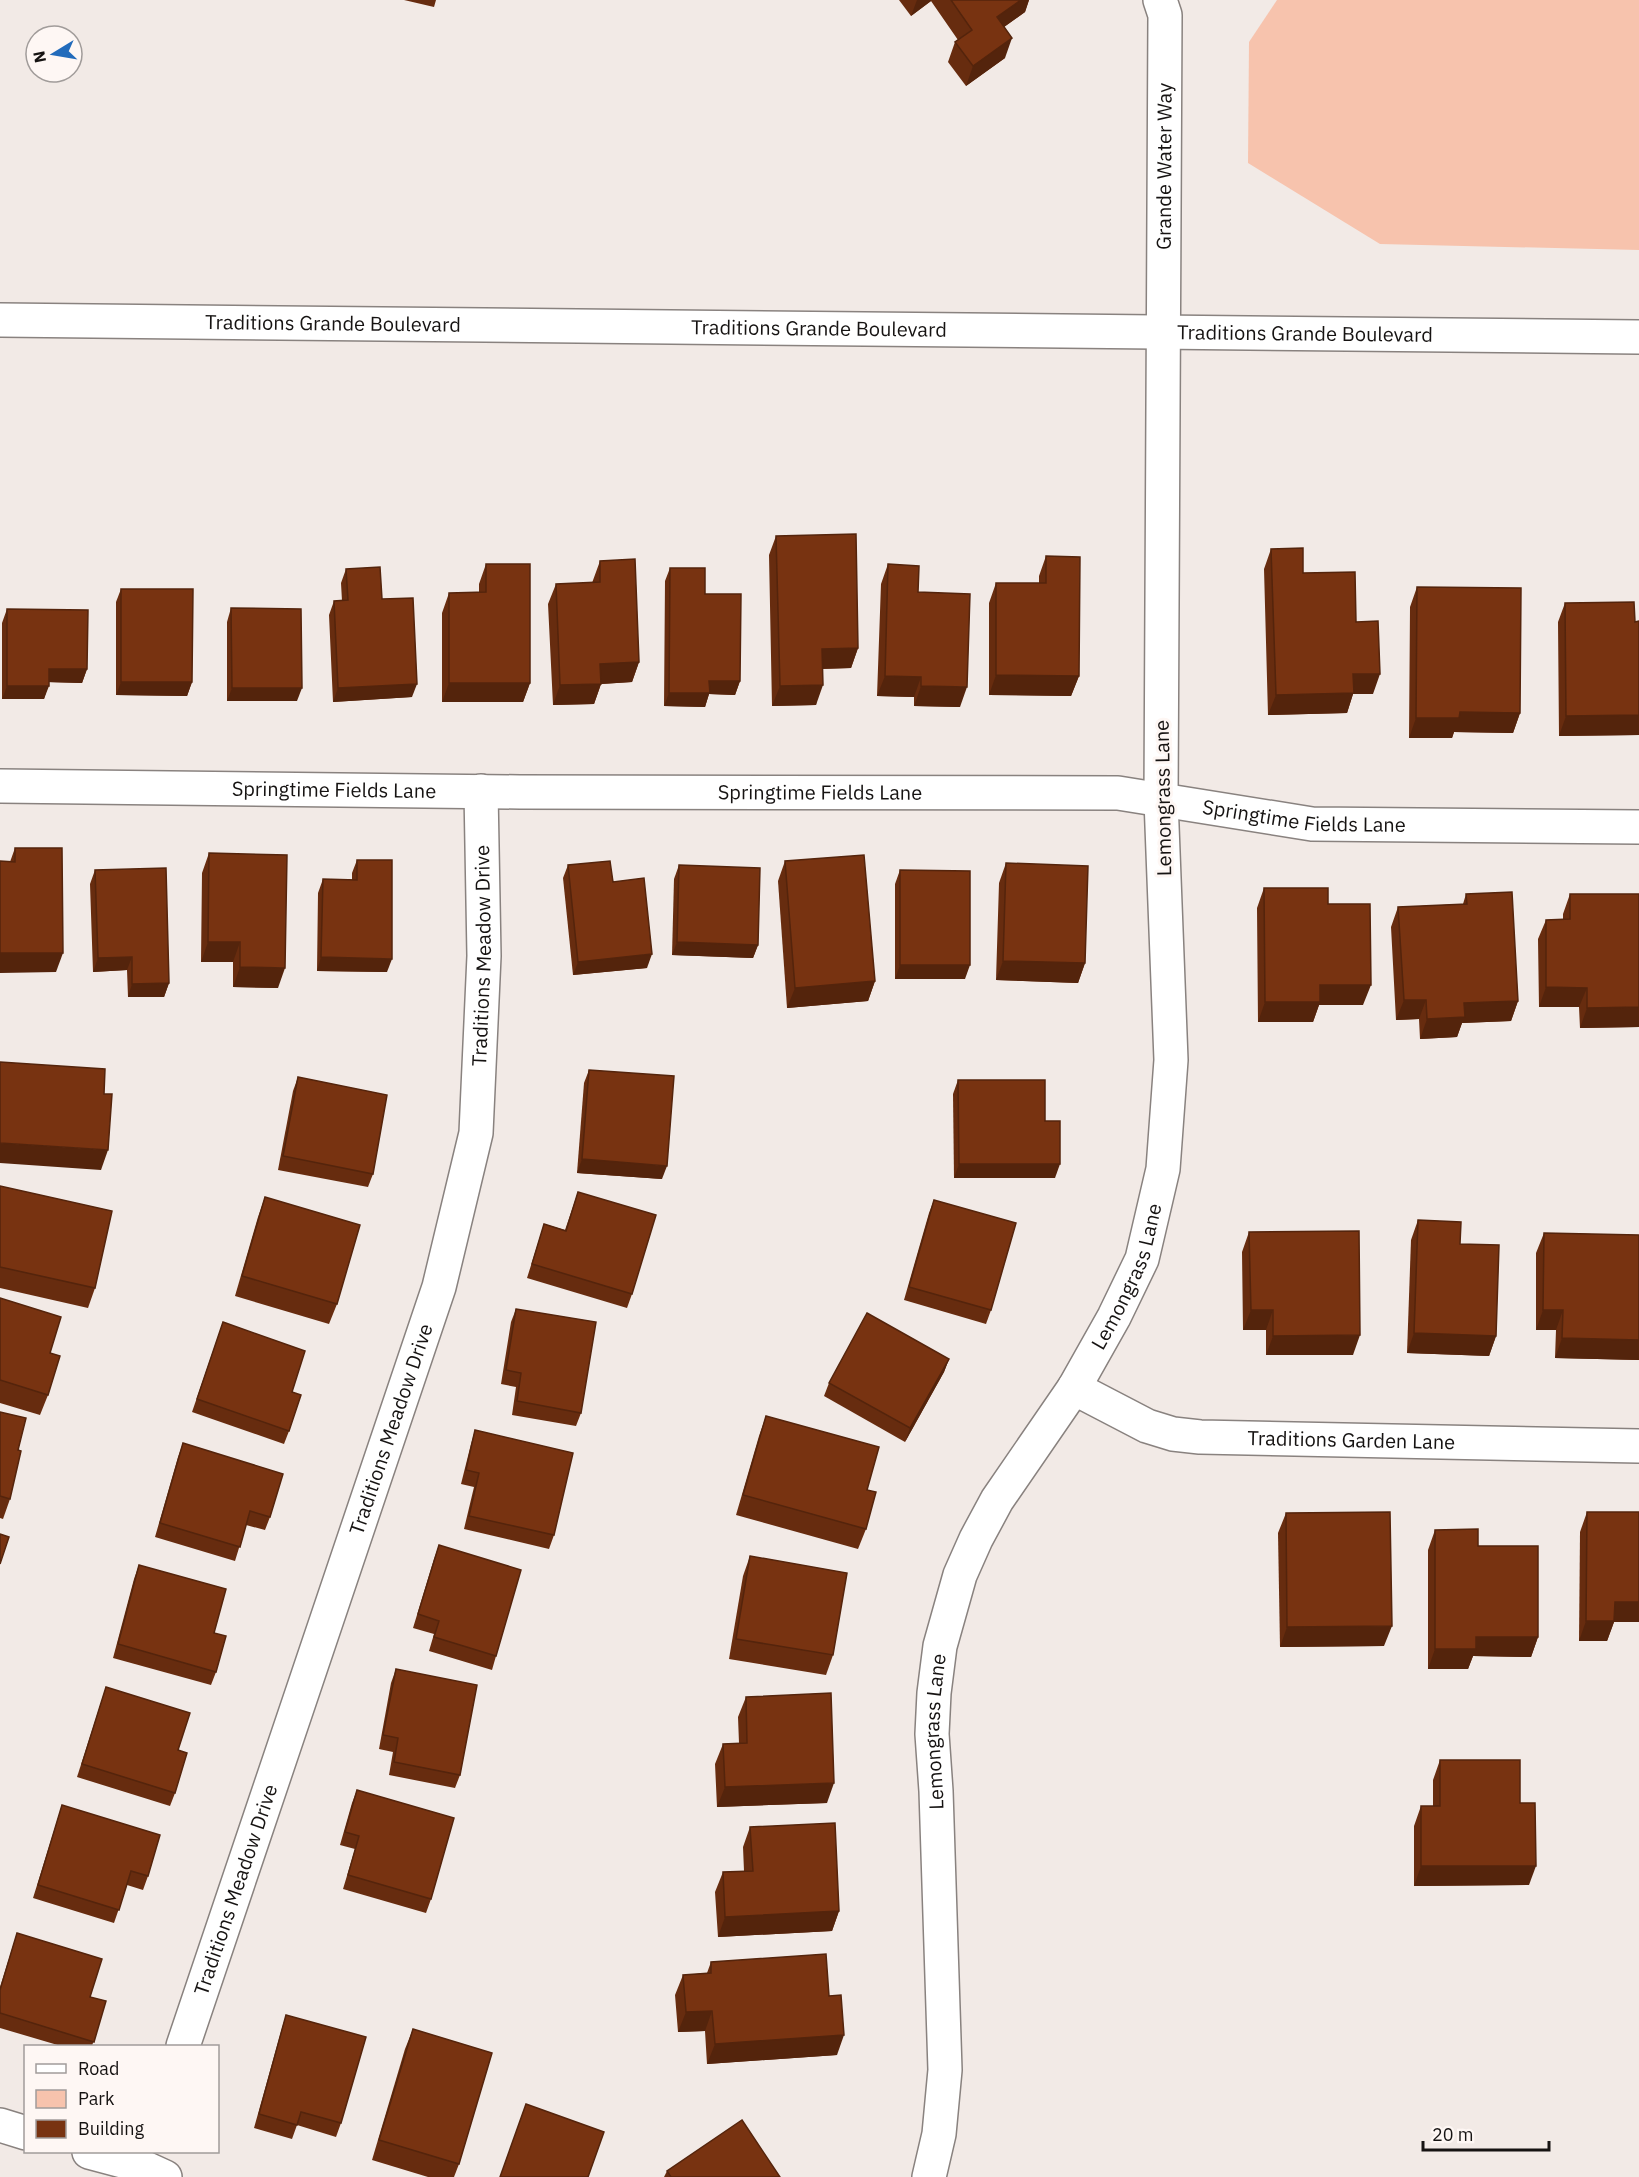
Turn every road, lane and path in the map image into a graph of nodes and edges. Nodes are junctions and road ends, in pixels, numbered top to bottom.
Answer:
1 (1160, 0) edge
2 (0, 320) edge
3 (1162, 333) junction
4 (1639, 337) edge
5 (0, 786) edge
6 (481, 791) junction
7 (1161, 800) junction
8 (1639, 827) edge
9 (1074, 1388) junction
10 (1639, 1446) edge
11 (183, 2045) edge
12 (0, 2125) edge
13 (24, 2132) edge
14 (98, 2153) edge
15 (151, 2165) edge
16 (928, 2177) edge

1 - 3 street, Grande Water Way
2 - 3 street, Traditions Grande Boulevard
3 - 4 street, Traditions Grande Boulevard
3 - 7 street, Lemongrass Lane
5 - 6 street, Springtime Fields Lane
6 - 7 street, Springtime Fields Lane
6 - 11 street, Traditions Meadow Drive
7 - 8 street, Springtime Fields Lane
7 - 9 street, Lemongrass Lane
9 - 10 street, Traditions Garden Lane
9 - 16 street, Lemongrass Lane
12 - 13 street
14 - 15 street

